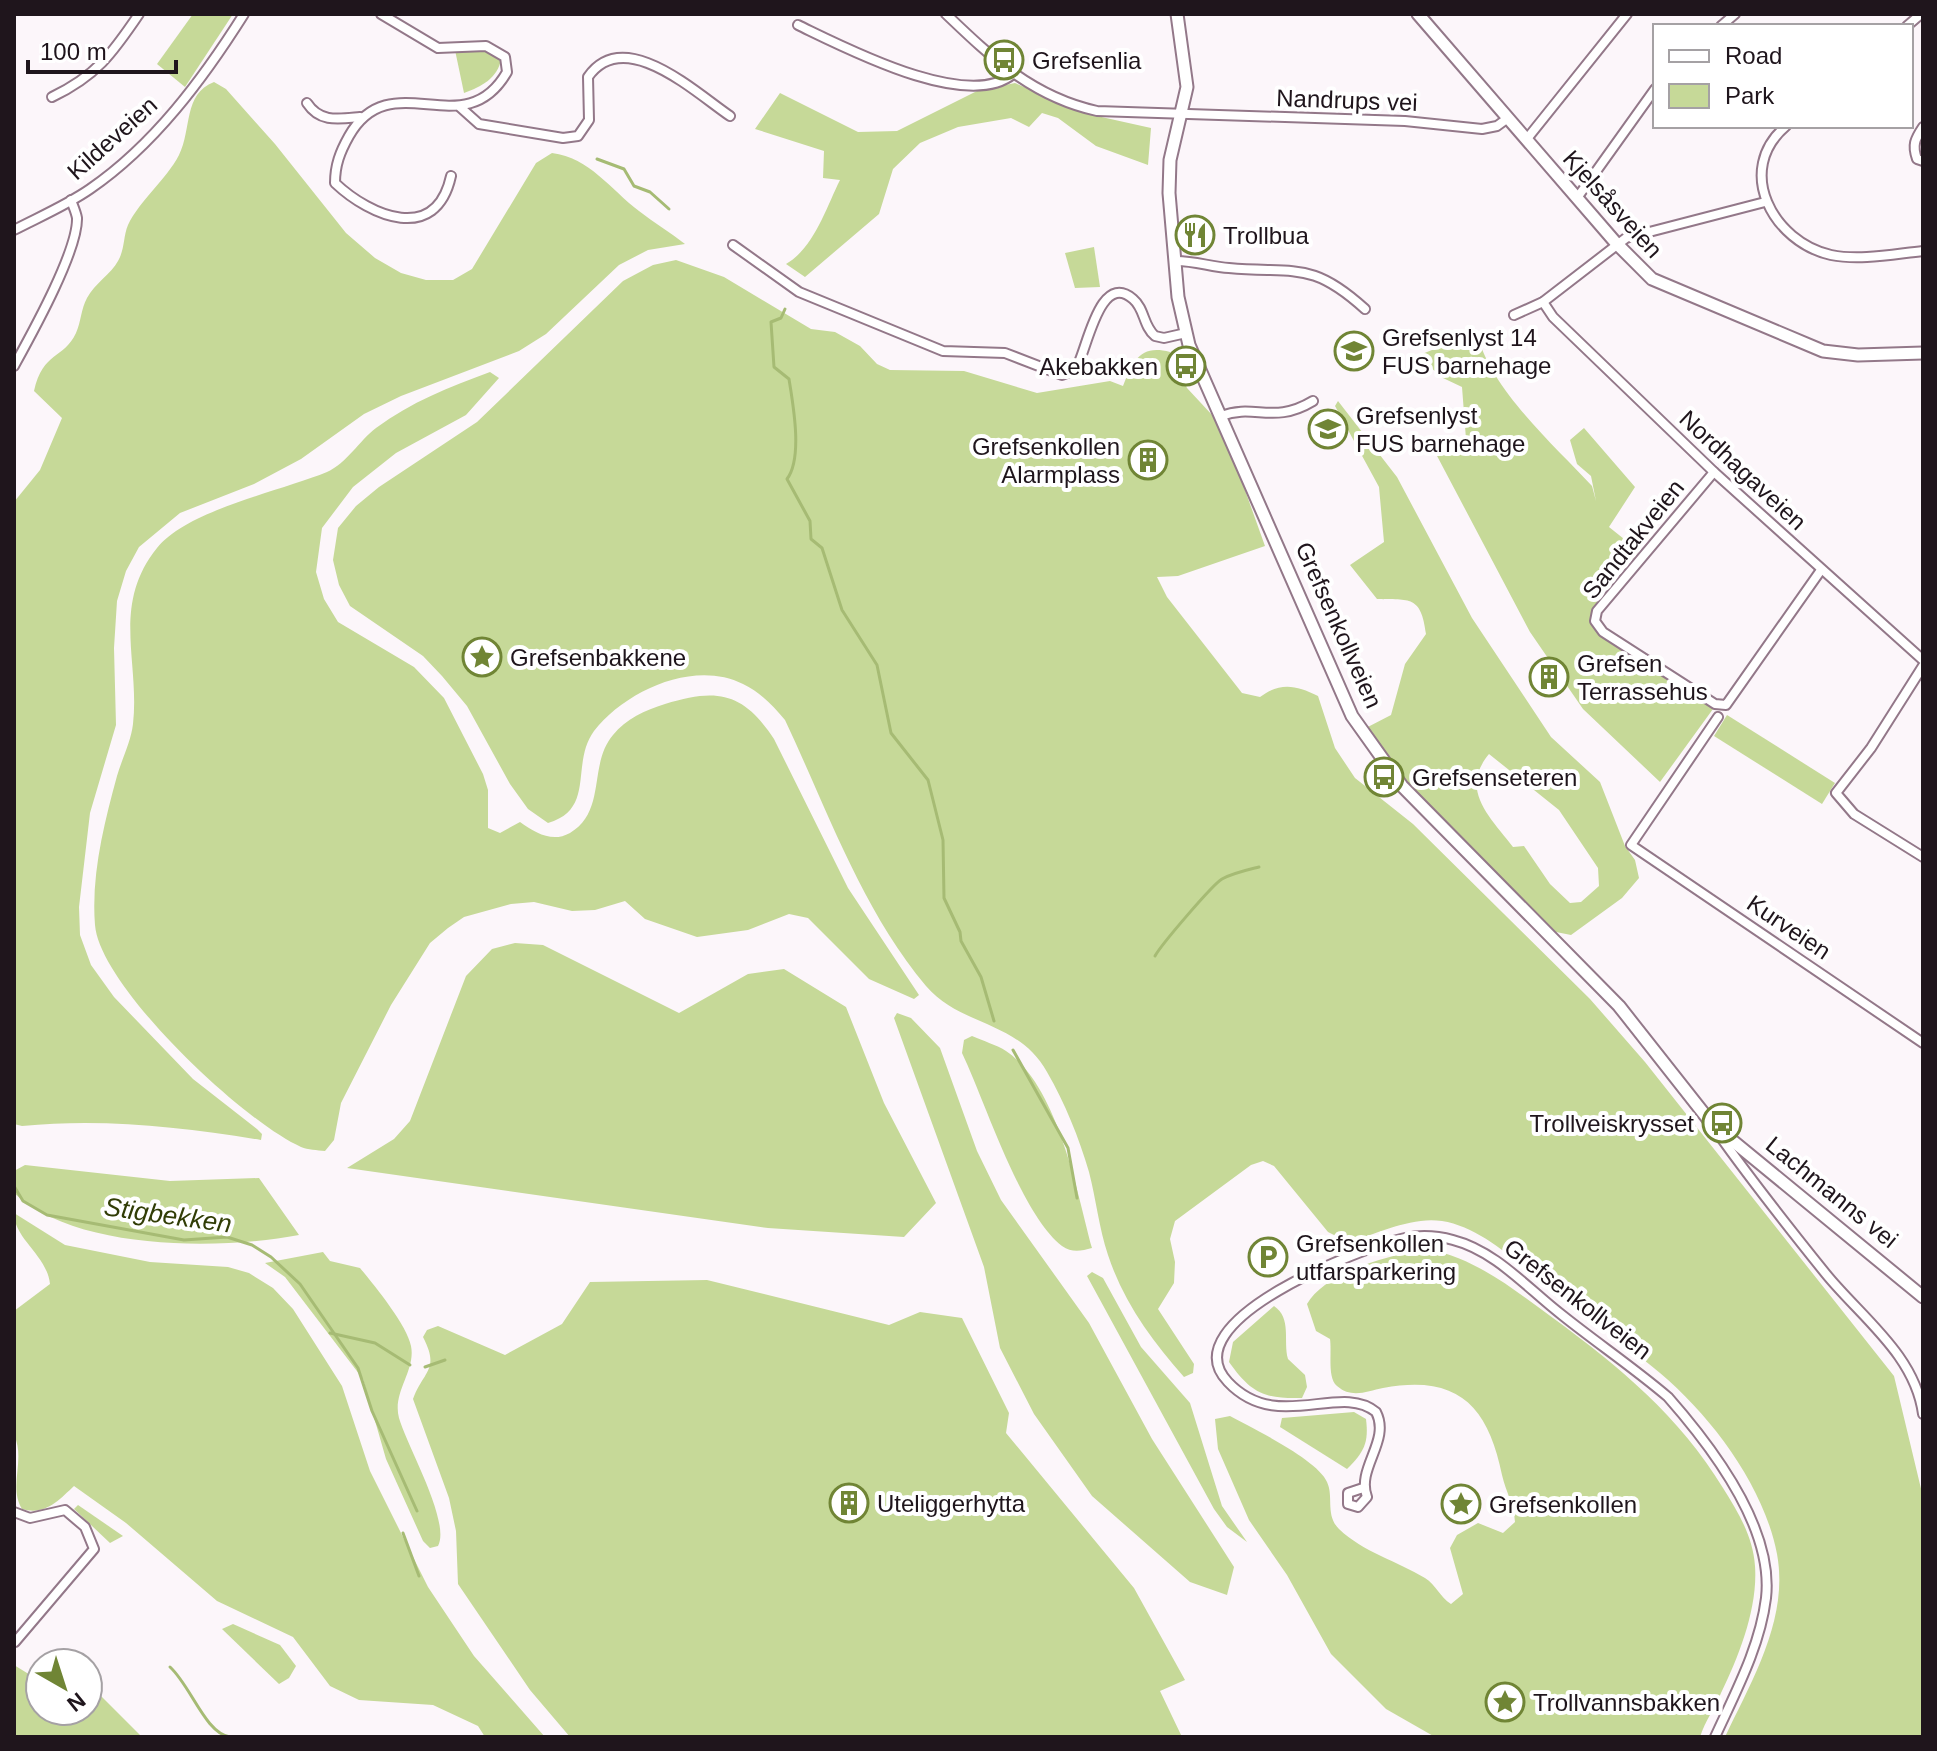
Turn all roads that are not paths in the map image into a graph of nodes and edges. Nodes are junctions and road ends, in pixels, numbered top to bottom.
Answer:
1 (139, 14) edge
2 (244, 14) edge
3 (381, 14) edge
4 (946, 14) edge
5 (1177, 14) edge
6 (1418, 14) edge
7 (1627, 14) edge
8 (798, 25) dead end
9 (1013, 74) junction
10 (1653, 92) edge
11 (52, 97) dead end
12 (307, 103) dead end
13 (460, 107) junction
14 (1181, 115) junction
15 (730, 116) dead end
16 (360, 117) junction
17 (1508, 118) junction
18 (1923, 127) edge
19 (1784, 128) edge
20 (1526, 140) junction
21 (1920, 160) edge
22 (451, 176) dead end
23 (1577, 198) junction
24 (71, 200) junction
25 (1765, 202) junction
26 (14, 230) edge
27 (1616, 243) junction
28 (733, 245) dead end
29 (1923, 251) edge
30 (1174, 261) junction
31 (1543, 302) junction
32 (1365, 309) dead end
33 (1514, 315) dead end
34 (1186, 333) junction
35 (1923, 353) edge
36 (14, 366) edge
37 (1313, 401) dead end
38 (1221, 416) junction
39 (1714, 472) junction
40 (1821, 570) junction
41 (1923, 663) edge
42 (1718, 717) dead end
43 (1923, 857) edge
44 (1923, 1043) edge
45 (1712, 1124) joint
46 (1737, 1150) junction
47 (1923, 1297) edge
48 (1923, 1414) edge
49 (1363, 1488) junction
50 (14, 1512) edge
51 (15, 1642) edge
52 (1715, 1737) edge

1 - 11 street
2 - 24 street, Kildeveien
3 - 13 street
4 - 9 street, Nandrups vei
5 - 14 street, Grefsenkollveien
6 - 17 street, Kjelsåsveien
7 - 20 street
8 - 9 street
9 - 14 street, Nandrups vei
10 - 23 street
12 - 16 street
13 - 15 street
13 - 16 street
14 - 17 street, Nandrups vei
14 - 30 street, Grefsenkollveien
16 - 22 street
17 - 20 street, Kjelsåsveien
18 - 21 street
19 - 25 street
20 - 23 street, Kjelsåsveien
23 - 27 street, Kjelsåsveien
24 - 26 street, Kildeveien
24 - 36 street
25 - 27 street
25 - 29 street
27 - 31 street
27 - 35 street, Kjelsåsveien
28 - 34 street
30 - 32 street
30 - 34 street, Grefsenkollveien
31 - 33 street
31 - 39 street, Nordhagaveien
34 - 38 street, Grefsenkollveien
37 - 38 street
38 - 45 street, Grefsenkollveien
39 - 40 street, Nordhagaveien
39 - 40 street, Sandtakveien
40 - 41 street, Nordhagaveien
41 - 43 street
42 - 44 street, Kurveien
45 - 46 street, Lachmanns vei
46 - 47 street, Lachmanns vei
46 - 48 street
49 - 49 street, Grefsenkollveien
49 - 52 street, Grefsenkollveien
50 - 51 street

